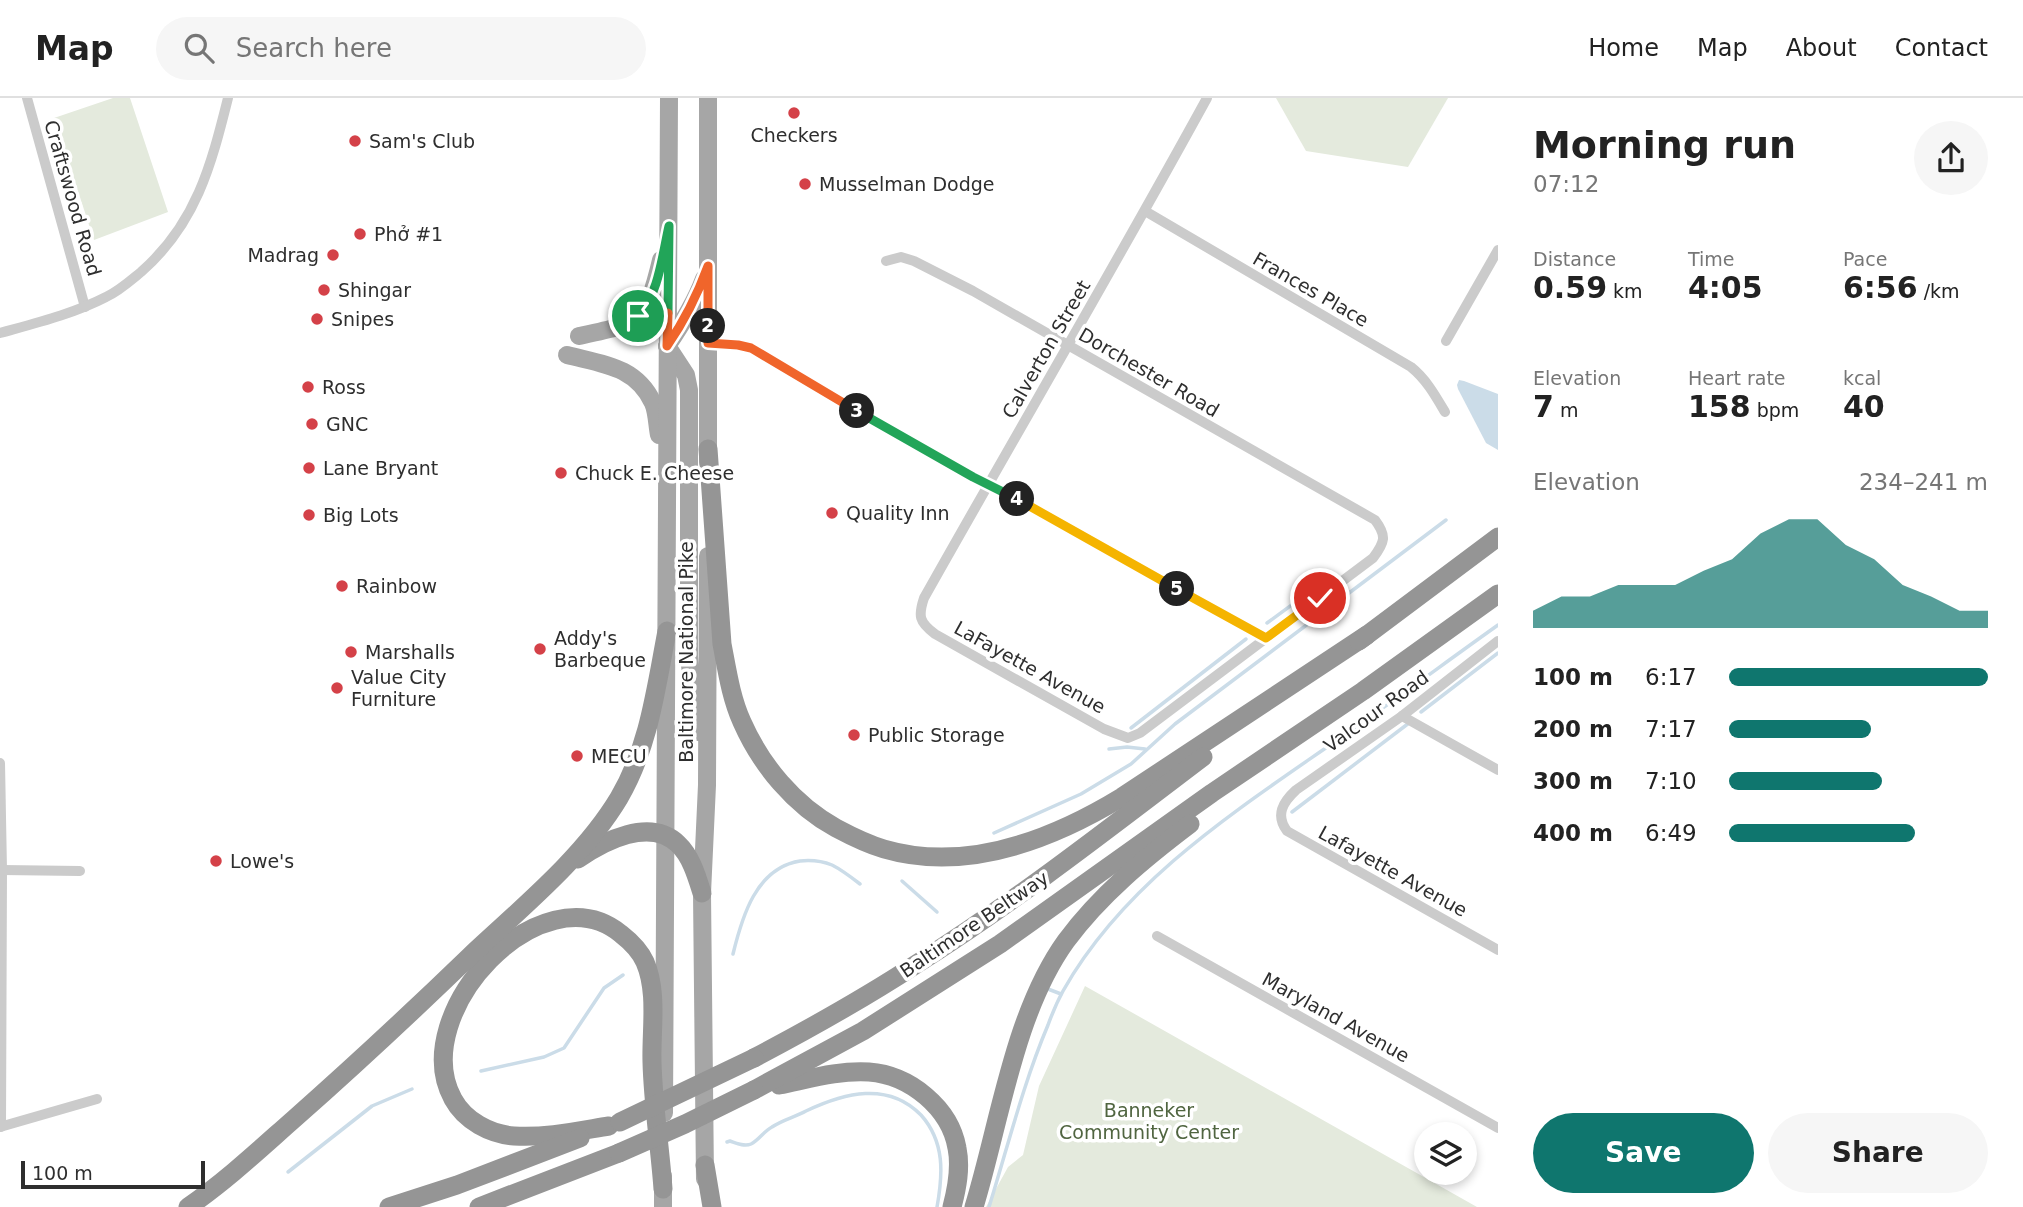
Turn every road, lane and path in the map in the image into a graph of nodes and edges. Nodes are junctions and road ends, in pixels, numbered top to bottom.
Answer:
1 (27, 98) edge
2 (228, 98) edge
3 (668, 98) edge
4 (708, 98) edge
5 (1207, 98) edge
6 (1145, 211) junction
7 (669, 226) junction
8 (1498, 250) edge
9 (886, 261) dead end
10 (708, 266) junction
11 (85, 307) junction
12 (0, 333) edge
13 (579, 336) dead end
14 (1446, 341) dead end
15 (708, 343) junction
16 (667, 346) junction
17 (1068, 346) junction
18 (567, 355) dead end
19 (1445, 412) dead end
20 (708, 449) junction
21 (988, 484) junction
22 (667, 486) junction
23 (1498, 537) edge
24 (1498, 594) edge
25 (920, 619) joint
26 (667, 631) junction
27 (1367, 635) junction
28 (1266, 638) junction
29 (1498, 641) edge
30 (1363, 691) junction
31 (1402, 716) junction
32 (0, 763) edge
33 (1498, 770) edge
34 (706, 785) junction
35 (1280, 814) joint
36 (666, 835) junction
37 (2, 870) junction
38 (80, 871) dead end
39 (559, 872) junction
40 (702, 893) junction
41 (1157, 936) dead end
42 (1498, 950) edge
43 (754, 1090) junction
44 (97, 1099) dead end
45 (615, 1124) junction
46 (0, 1127) edge
47 (1498, 1128) edge
48 (705, 1165) junction
49 (663, 1198) edge
50 (188, 1207) edge
51 (389, 1207) edge
52 (479, 1207) edge
53 (705, 1207) edge
54 (712, 1207) edge
55 (952, 1207) edge
56 (974, 1207) edge

1 - 11 street, Craftswood Road
2 - 11 street
3 - 7 main road, Baltimore National Pike
4 - 10 main road, Baltimore National Pike
5 - 6 street, Calverton Street
6 - 17 street, Calverton Street
6 - 19 street, Frances Place
7 - 13 main road
7 - 16 main road, Baltimore National Pike
8 - 14 street
9 - 17 street, Dorchester Road
10 - 15 main road, Baltimore National Pike
10 - 16 main road
11 - 12 street
15 - 20 main road, Baltimore National Pike
15 - 21 street
16 - 22 main road, Baltimore National Pike
16 - 34 main road
17 - 21 street, Calverton Street
17 - 28 street, Dorchester Road
18 - 22 main road
20 - 27 highway
20 - 34 main road, Baltimore National Pike
21 - 25 street, Calverton Street
21 - 28 street
22 - 26 main road, Baltimore National Pike
23 - 27 highway, Baltimore Beltway
24 - 30 highway, Baltimore Beltway
25 - 28 street, LaFayette Avenue
26 - 36 main road, Baltimore National Pike
26 - 39 highway
27 - 45 highway, Baltimore Beltway, bridge
29 - 31 street, Valcour Road
30 - 43 highway, Baltimore Beltway
30 - 56 highway
31 - 33 street
31 - 35 street, Valcour Road
32 - 37 street
34 - 40 main road, Baltimore National Pike
35 - 42 street, Lafayette Avenue
36 - 39 highway
36 - 40 highway
36 - 49 main road, Baltimore National Pike
37 - 38 street
37 - 46 street
39 - 50 highway
40 - 48 main road, Baltimore National Pike
41 - 47 street, Maryland Avenue
43 - 52 highway, Baltimore Beltway, bridge
43 - 55 highway
44 - 46 street
45 - 49 highway
45 - 51 highway, Baltimore Beltway
48 - 53 main road, Baltimore National Pike
48 - 54 highway

